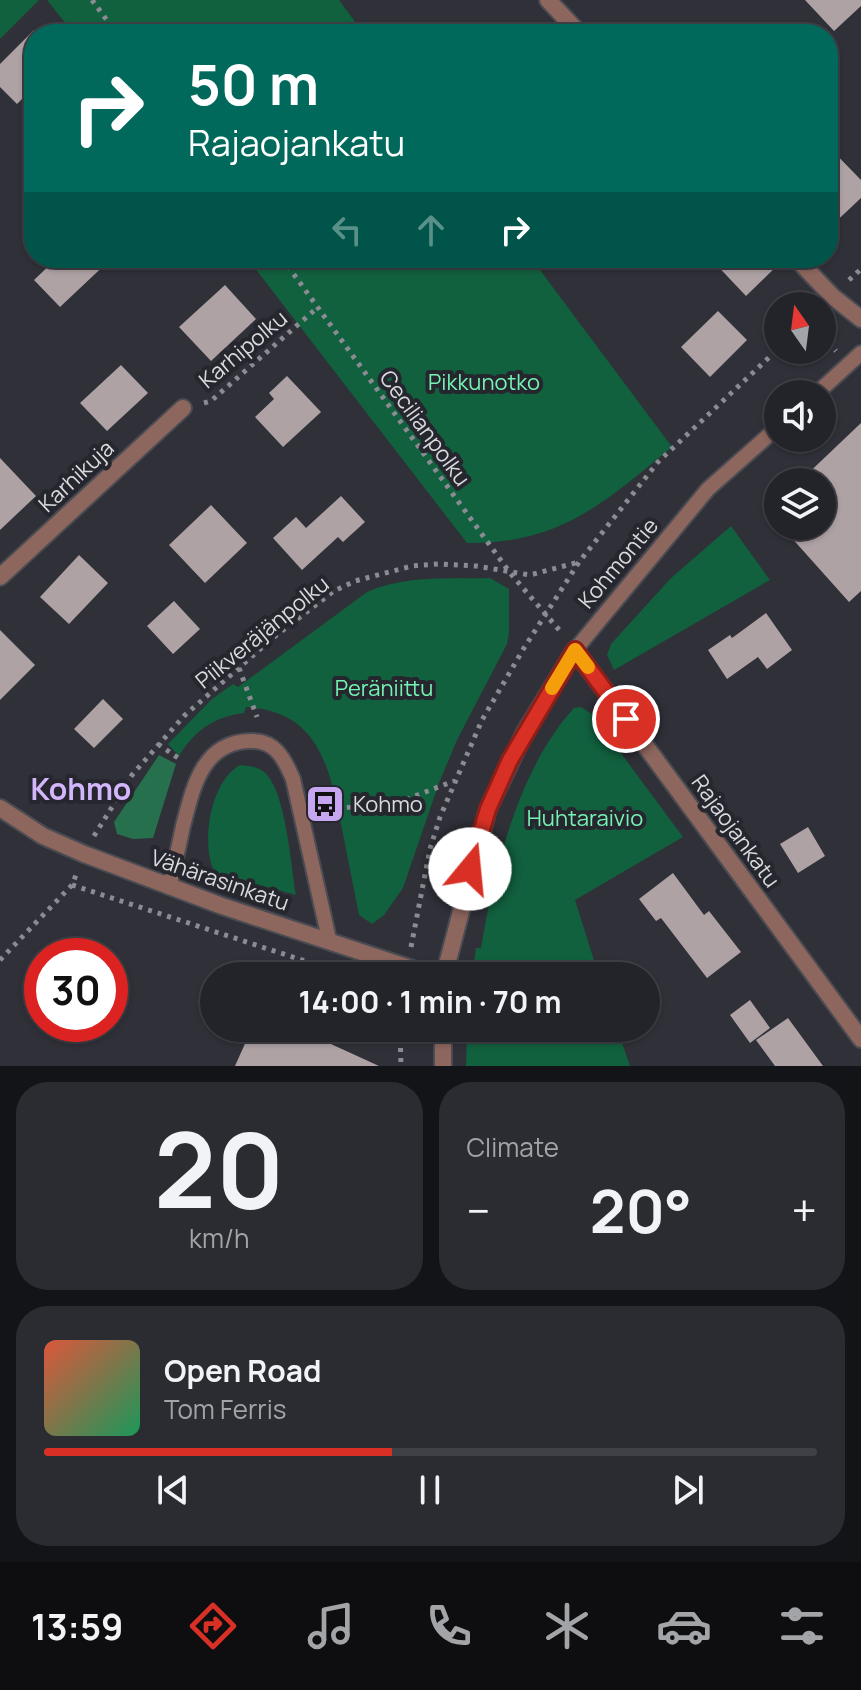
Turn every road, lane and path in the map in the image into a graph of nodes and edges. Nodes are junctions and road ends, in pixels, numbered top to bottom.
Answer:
1 (92, 0) edge
2 (548, 0) edge
3 (110, 24) edge
4 (571, 24) edge
5 (289, 268) edge
6 (805, 268) edge
7 (318, 307) junction
8 (861, 319) edge
9 (861, 353) edge
10 (764, 362) edge
11 (831, 380) edge
12 (183, 408) joint
13 (764, 439) edge
14 (579, 562) junction
15 (510, 573) junction
16 (0, 577) edge
17 (545, 613) junction
18 (575, 650) junction
19 (239, 668) junction
20 (257, 717) dead end
21 (158, 744) junction
22 (181, 760) dead end
23 (455, 781) junction
24 (0, 808) edge
25 (327, 810) dead end
26 (84, 854) junction
27 (72, 885) junction
28 (169, 887) junction
29 (329, 939) junction
30 (0, 960) edge
31 (308, 962) edge
32 (393, 962) edge
33 (408, 962) edge
34 (448, 962) edge
35 (861, 1039) edge
36 (400, 1042) edge
37 (443, 1042) edge
38 (401, 1066) edge
39 (443, 1066) edge

1 - 3 path
2 - 4 street
5 - 7 path, Cecilianpolku
6 - 8 street
7 - 12 path, Karhipolku
7 - 15 path, Cecilianpolku
9 - 11 lane
10 - 14 path
12 - 16 street, Karhikuja
13 - 18 lane, Kohmontie
14 - 15 path, Piikveräjänpolku
14 - 17 path
15 - 17 path, Cecilianpolku
15 - 19 path, Piikveräjänpolku
17 - 23 path
18 - 34 street, Kohmontie
18 - 35 street, Rajaojankatu
19 - 20 path
19 - 21 path, Piikveräjänpolku
21 - 22 path
21 - 26 path, Piikveräjänpolku
23 - 25 path
23 - 33 path
24 - 26 street, Vähärasinkatu
26 - 27 path, Piikveräjänpolku
26 - 28 street, Vähärasinkatu
27 - 30 path
27 - 31 path
28 - 29 street, Vähärasinkatu
28 - 29 lane
29 - 32 street, Vähärasinkatu
36 - 38 path
37 - 39 street

